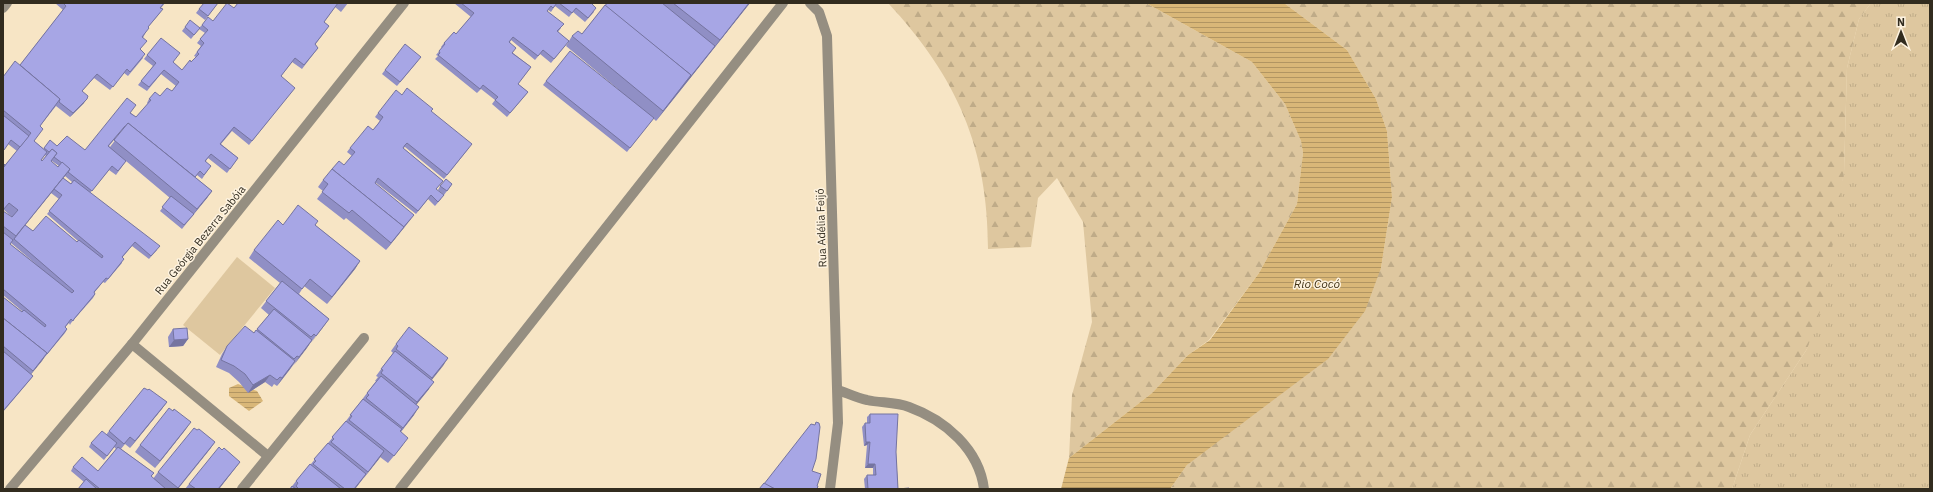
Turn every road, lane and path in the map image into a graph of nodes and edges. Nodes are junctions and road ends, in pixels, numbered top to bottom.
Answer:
1 (7, 3) edge
2 (404, 3) edge
3 (783, 3) edge
4 (810, 3) edge
5 (3, 8) edge
6 (364, 338) dead end
7 (132, 344) junction
8 (838, 390) junction
9 (268, 456) junction
10 (10, 489) edge
11 (242, 489) edge
12 (400, 489) edge
13 (830, 489) edge
14 (984, 489) edge

1 - 5 street
2 - 7 street, Rua Geórgia Bezerra Sabóia
3 - 12 street
4 - 8 street, Rua Adélia Feijó
6 - 9 street
7 - 9 street
7 - 10 street, Rua Geórgia Bezerra Sabóia
8 - 13 street, Rua Adélia Feijó
8 - 14 street
9 - 11 street

